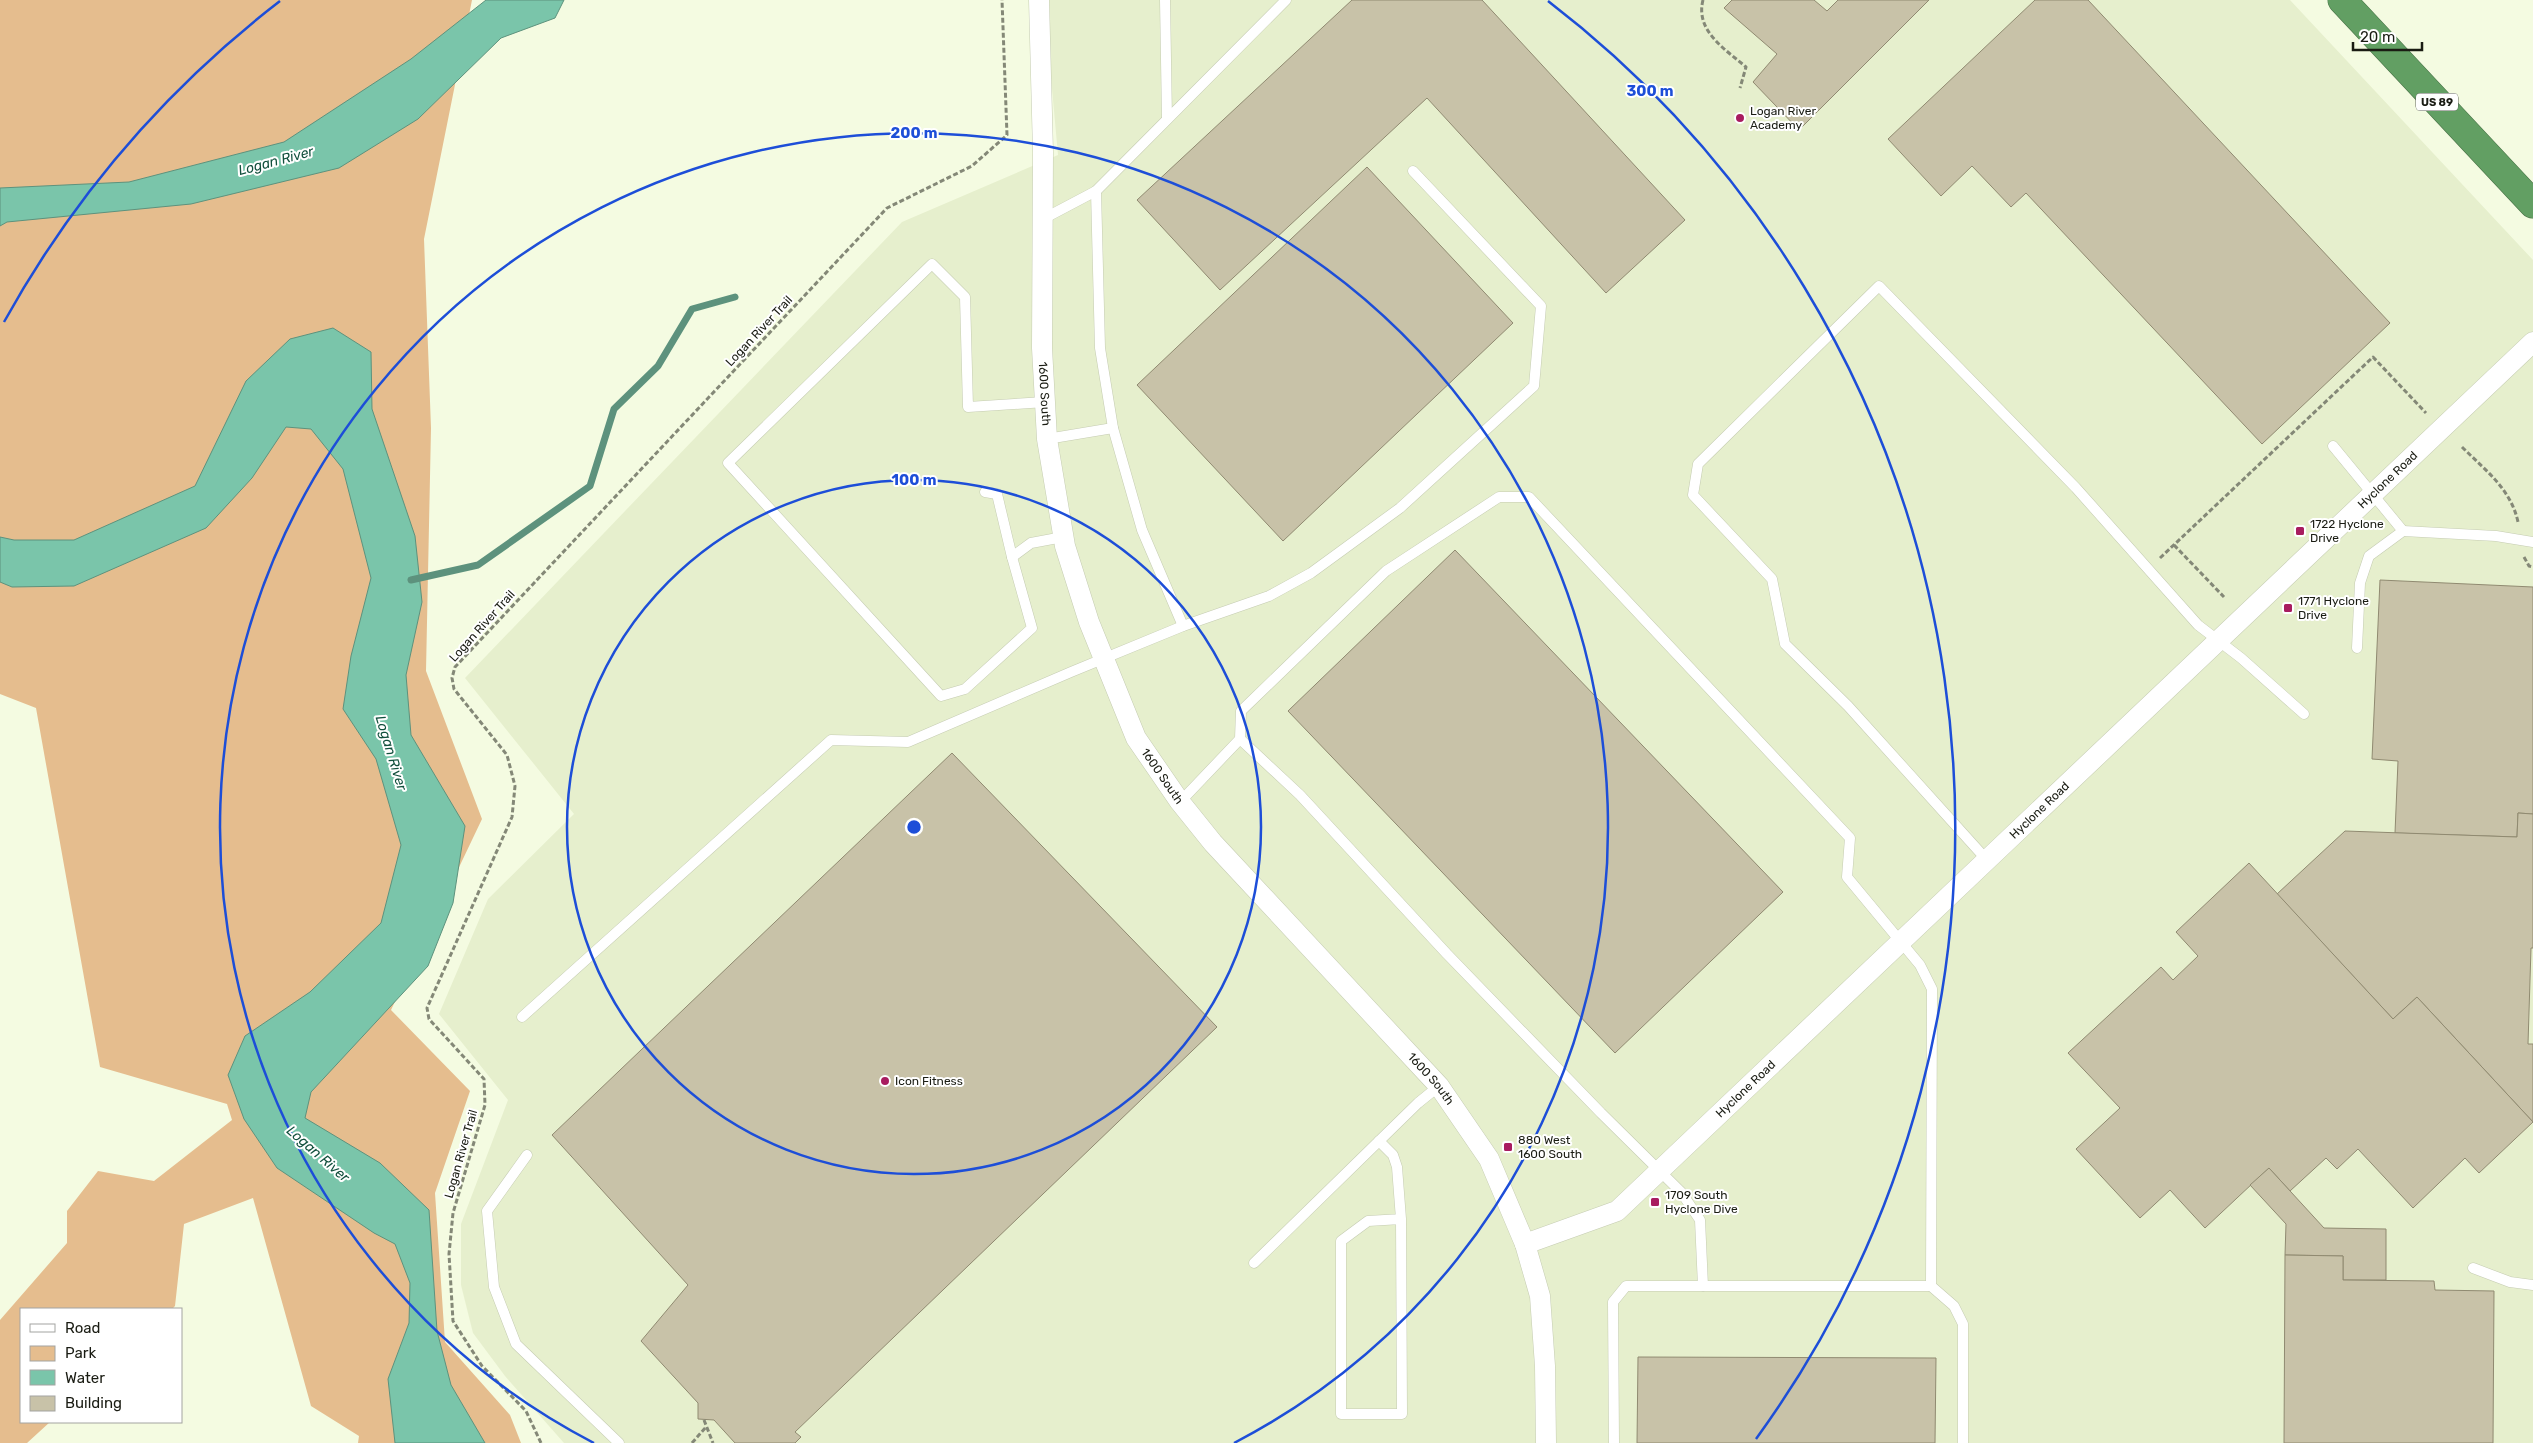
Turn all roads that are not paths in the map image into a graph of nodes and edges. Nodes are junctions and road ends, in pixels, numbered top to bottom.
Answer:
1 (1040, 0) edge
2 (1165, 0) edge
3 (1286, 0) edge
4 (2342, 0) edge
5 (1167, 119) junction
6 (1414, 171) dead end
7 (1096, 191) junction
8 (2533, 204) edge
9 (1043, 220) junction
10 (2533, 342) edge
11 (1045, 402) junction
12 (1113, 428) junction
13 (1047, 439) junction
14 (2333, 446) dead end
15 (985, 492) dead end
16 (2374, 494) junction
17 (2403, 531) junction
18 (1063, 537) junction
19 (2533, 542) edge
20 (1012, 557) junction
21 (1183, 626) junction
22 (2217, 640) junction
23 (2357, 648) dead end
24 (1104, 659) junction
25 (2304, 714) dead end
26 (1240, 739) junction
27 (1180, 802) junction
28 (1986, 859) junction
29 (1900, 943) junction
30 (522, 1017) dead end
31 (1439, 1086) junction
32 (1379, 1141) junction
33 (527, 1155) dead end
34 (1658, 1171) junction
35 (1401, 1219) junction
36 (1525, 1244) junction
37 (1254, 1263) dead end
38 (2474, 1268) dead end
39 (2533, 1285) edge
40 (1703, 1286) junction
41 (1932, 1286) junction
42 (614, 1441) edge
43 (1546, 1443) edge
44 (1614, 1443) edge
45 (1963, 1443) edge

1 - 9 street, 1600 South
2 - 5 lane
3 - 5 lane
4 - 8 highway, US 89
5 - 7 lane
6 - 21 lane
7 - 9 lane
7 - 12 lane
9 - 11 street, 1600 South
10 - 16 street, Hyclone Road
11 - 13 street, 1600 South
11 - 20 lane
12 - 13 lane
12 - 21 lane
13 - 18 street, 1600 South
14 - 16 lane
15 - 20 lane
16 - 17 lane
16 - 22 street, Hyclone Road
17 - 19 lane
17 - 23 lane
18 - 20 lane
18 - 24 street, 1600 South
21 - 24 lane
22 - 25 lane
22 - 28 street, Hyclone Road
22 - 28 lane
24 - 27 street, 1600 South
24 - 30 lane
26 - 27 lane
26 - 29 lane
26 - 34 lane
27 - 31 street, 1600 South
28 - 29 street, Hyclone Road
29 - 34 street, Hyclone Road
29 - 41 lane
31 - 32 lane
31 - 36 street, 1600 South
32 - 35 lane
32 - 37 lane
33 - 42 lane
34 - 36 street, Hyclone Road
34 - 40 lane
35 - 35 lane
36 - 43 street, 1600 South
38 - 39 lane
40 - 41 lane
40 - 44 lane
41 - 45 lane

